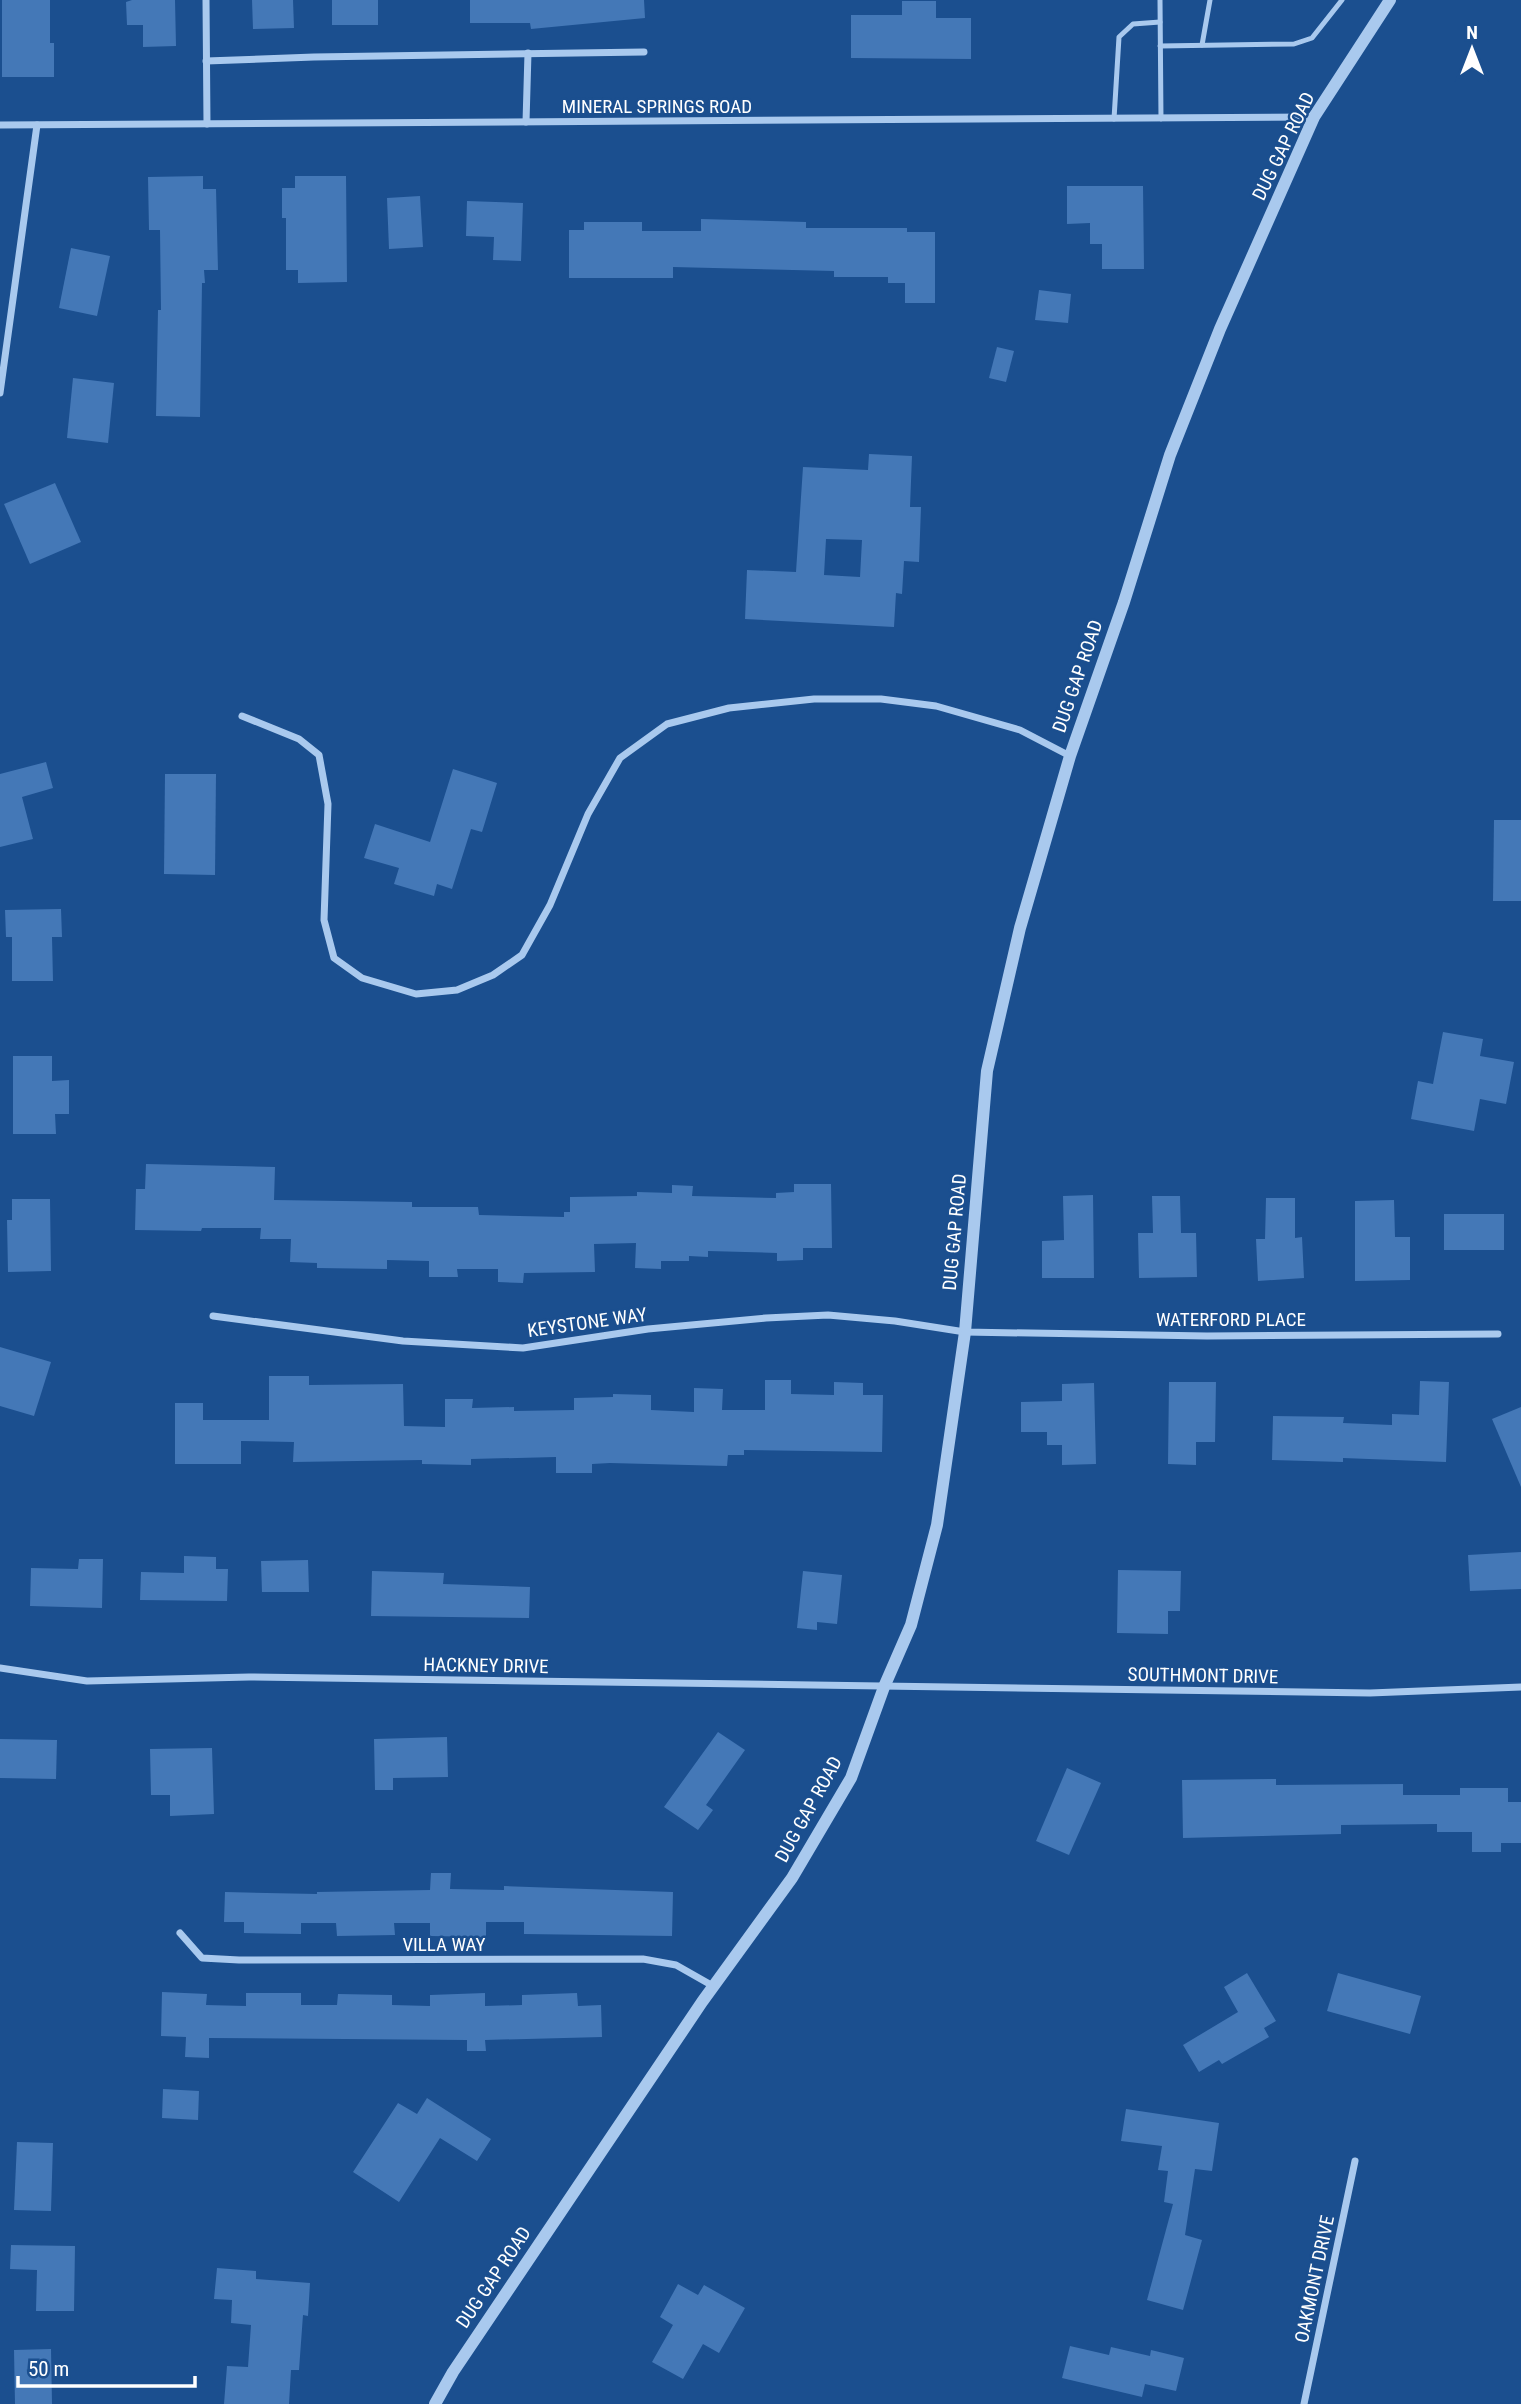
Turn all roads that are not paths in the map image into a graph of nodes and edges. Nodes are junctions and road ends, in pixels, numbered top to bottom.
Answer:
1 (206, 0) edge
2 (1160, 0) edge
3 (1210, 0) edge
4 (1342, 0) edge
5 (1391, 0) edge
6 (1160, 22) junction
7 (1202, 45) junction
8 (1160, 46) junction
9 (644, 52) dead end
10 (528, 53) junction
11 (206, 61) junction
12 (1314, 117) junction
13 (1114, 118) junction
14 (1161, 118) junction
15 (526, 122) junction
16 (207, 124) junction
17 (0, 125) edge
18 (37, 125) junction
19 (0, 393) edge
20 (242, 716) dead end
21 (1070, 757) junction
22 (213, 1316) dead end
23 (965, 1332) junction
24 (1498, 1334) dead end
25 (0, 1668) edge
26 (884, 1687) junction
27 (1521, 1687) edge
28 (180, 1933) dead end
29 (713, 1986) junction
30 (1354, 2161) dead end
31 (435, 2404) edge
32 (1304, 2404) edge

1 - 11 street
2 - 6 lane
3 - 7 lane
4 - 7 lane
5 - 12 street, DUG GAP ROAD
6 - 8 lane
6 - 13 lane
7 - 8 lane
8 - 14 lane
9 - 10 street
10 - 11 street
10 - 15 street
11 - 16 street
12 - 14 street, MINERAL SPRINGS ROAD
12 - 21 street, DUG GAP ROAD
13 - 14 street, MINERAL SPRINGS ROAD
13 - 15 street, MINERAL SPRINGS ROAD
15 - 16 street, MINERAL SPRINGS ROAD
16 - 18 street, MINERAL SPRINGS ROAD
17 - 18 street, MINERAL SPRINGS ROAD
18 - 19 street
20 - 21 street
21 - 23 street, DUG GAP ROAD
22 - 23 street, KEYSTONE WAY
23 - 24 street, WATERFORD PLACE
23 - 26 street, DUG GAP ROAD
25 - 26 street, HACKNEY DRIVE
26 - 27 street, SOUTHMONT DRIVE
26 - 29 street, DUG GAP ROAD
28 - 29 street, VILLA WAY
29 - 31 street, DUG GAP ROAD
30 - 32 street, OAKMONT DRIVE

